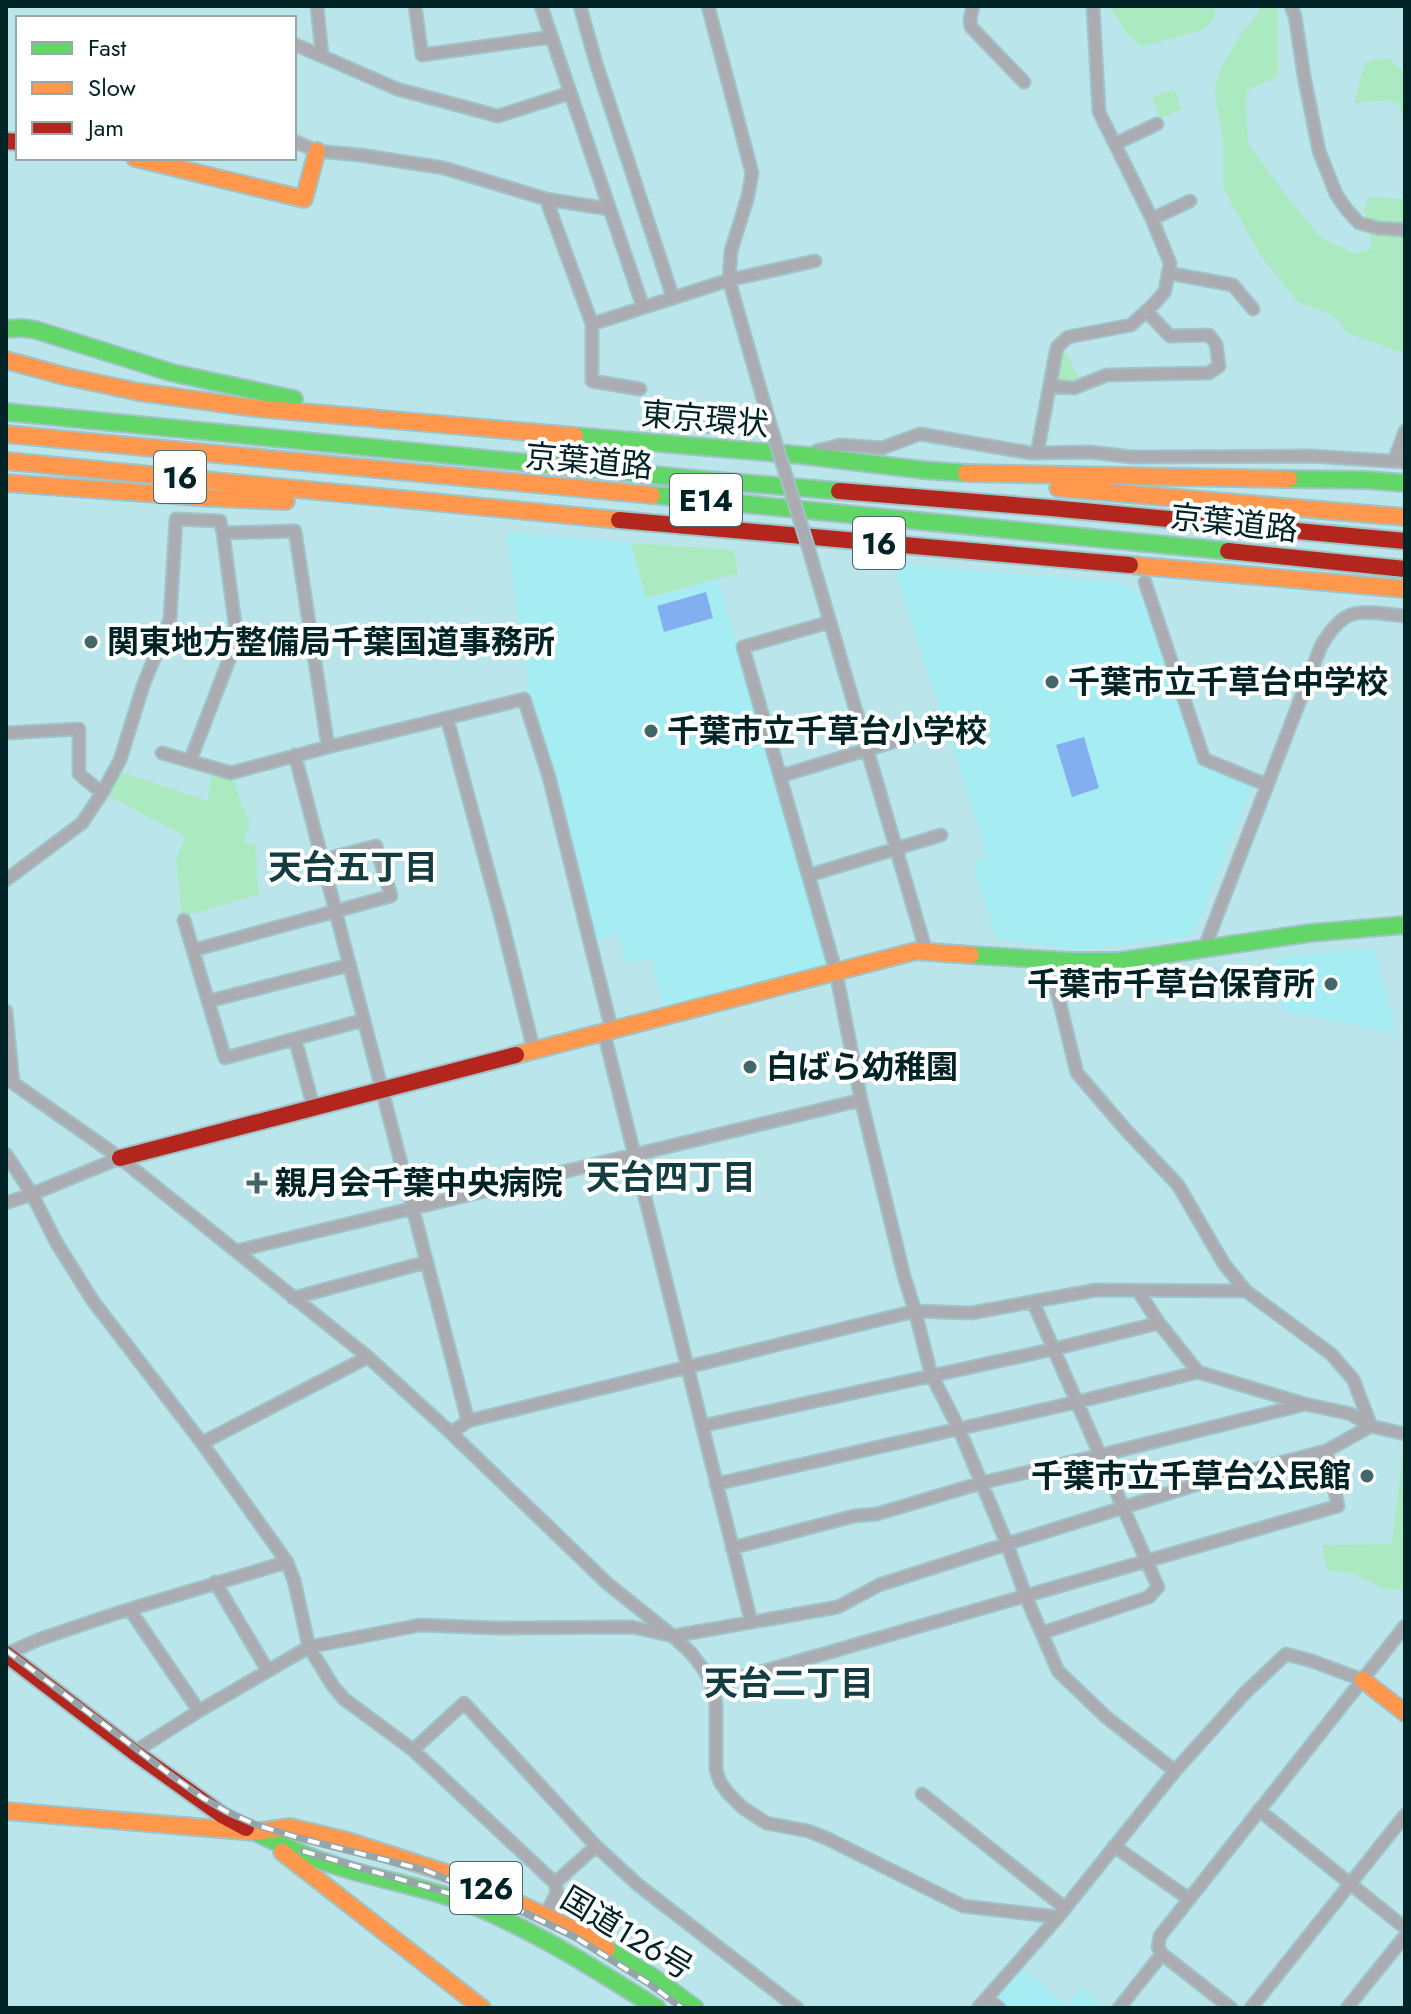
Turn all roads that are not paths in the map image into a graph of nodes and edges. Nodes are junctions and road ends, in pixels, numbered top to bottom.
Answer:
1 (317, 6) edge
2 (415, 6) edge
3 (541, 6) edge
4 (580, 6) edge
5 (708, 6) edge
6 (973, 6) edge
7 (1093, 6) edge
8 (1291, 6) edge
9 (551, 37) junction
10 (296, 45) edge
11 (322, 55) junction
12 (1024, 82) dead end
13 (570, 93) junction
14 (1157, 124) dead end
15 (296, 142) edge
16 (1115, 144) junction
17 (317, 151) junction
18 (143, 160) edge
19 (546, 199) junction
20 (1190, 201) dead end
21 (609, 209) junction
22 (1152, 219) junction
23 (1405, 230) edge
24 (815, 261) dead end
25 (1168, 273) junction
26 (729, 280) junction
27 (673, 298) junction
28 (643, 307) junction
29 (1253, 309) dead end
30 (1146, 311) junction
31 (592, 324) junction
32 (6, 329) edge
33 (6, 360) edge
34 (1050, 386) junction
35 (640, 389) dead end
36 (6, 412) edge
37 (336, 414) junction
38 (770, 425) junction
39 (702, 426) dead end
40 (1405, 431) edge
41 (6, 434) edge
42 (1037, 453) junction
43 (800, 455) junction
44 (6, 461) edge
45 (1399, 462) edge
46 (864, 463) junction
47 (6, 483) edge
48 (1405, 483) edge
49 (353, 493) junction
50 (1405, 517) edge
51 (223, 533) junction
52 (1405, 541) edge
53 (1405, 569) edge
54 (1145, 582) dead end
55 (1405, 589) edge
56 (1405, 616) edge
57 (830, 622) junction
58 (447, 718) junction
59 (6, 733) edge
60 (912, 736) dead end
61 (328, 747) junction
62 (867, 750) junction
63 (162, 753) dead end
64 (295, 755) junction
65 (190, 761) junction
66 (781, 776) junction
67 (1267, 785) junction
68 (102, 793) junction
69 (941, 835) dead end
70 (896, 848) junction
71 (322, 860) junction
72 (810, 875) junction
73 (6, 880) edge
74 (336, 911) junction
75 (184, 920) dead end
76 (1405, 925) edge
77 (1204, 949) junction
78 (194, 950) junction
79 (926, 951) junction
80 (1049, 959) junction
81 (350, 965) junction
82 (836, 972) junction
83 (209, 1001) junction
84 (6, 1011) edge
85 (364, 1020) junction
86 (608, 1032) junction
87 (295, 1039) junction
88 (534, 1051) junction
89 (10, 1081) edge
90 (382, 1091) junction
91 (861, 1100) junction
92 (314, 1109) junction
93 (6, 1154) edge
94 (634, 1155) junction
95 (120, 1158) junction
96 (32, 1194) junction
97 (6, 1203) edge
98 (413, 1209) junction
99 (236, 1251) junction
100 (427, 1262) junction
101 (1138, 1291) junction
102 (1246, 1291) junction
103 (293, 1298) junction
104 (1033, 1302) junction
105 (915, 1311) junction
106 (1159, 1323) junction
107 (1054, 1349) junction
108 (368, 1357) junction
109 (687, 1366) junction
110 (1198, 1372) junction
111 (931, 1374) junction
112 (1077, 1402) junction
113 (1305, 1404) junction
114 (468, 1421) junction
115 (702, 1426) junction
116 (1371, 1426) junction
117 (959, 1429) junction
118 (451, 1433) junction
119 (1405, 1434) edge
120 (202, 1443) junction
121 (1326, 1451) junction
122 (1101, 1455) junction
123 (981, 1483) junction
124 (716, 1484) junction
125 (1124, 1509) junction
126 (1007, 1544) junction
127 (732, 1548) junction
128 (1147, 1560) junction
129 (287, 1562) junction
130 (215, 1582) junction
131 (1026, 1597) junction
132 (130, 1610) junction
133 (751, 1621) junction
134 (1405, 1626) edge
135 (1042, 1633) junction
136 (673, 1636) junction
137 (309, 1647) junction
138 (6, 1654) edge
139 (268, 1671) junction
140 (1363, 1680) junction
141 (712, 1686) junction
142 (199, 1711) junction
143 (1405, 1713) edge
144 (413, 1750) junction
145 (134, 1752) junction
146 (1175, 1771) junction
147 (922, 1794) dead end
148 (1259, 1810) junction
149 (6, 1811) edge
150 (1405, 1815) edge
151 (255, 1832) junction
152 (596, 1846) junction
153 (1114, 1846) junction
154 (555, 1883) junction
155 (1350, 1884) junction
156 (1189, 1899) junction
157 (1062, 1913) junction
158 (545, 1915) junction
159 (1405, 1928) edge
160 (1405, 1936) edge
161 (1162, 1954) junction
162 (987, 1998) junction
163 (482, 2008) edge
164 (657, 2008) edge
165 (695, 2008) edge
166 (797, 2008) edge
167 (978, 2008) edge
168 (999, 2008) edge
169 (1119, 2008) edge
170 (1231, 2008) edge
171 (1251, 2008) edge
172 (1347, 2008) edge

1 - 11 street
2 - 9 street
3 - 9 street
4 - 27 street
5 - 26 street
6 - 12 street
7 - 16 street
8 - 23 street
9 - 13 street
10 - 11 street
11 - 13 street
13 - 21 street
14 - 16 street
15 - 17 street
16 - 22 street
17 - 18 main road
17 - 19 street
19 - 21 street
19 - 31 street
20 - 22 street
21 - 28 street
22 - 25 street
24 - 26 street
25 - 29 street
25 - 30 street
26 - 27 street
26 - 38 street
27 - 28 street
28 - 31 street
30 - 34 street
30 - 34 street
31 - 35 street
32 - 37 main road
33 - 37 main road, 東京環状
34 - 42 street
36 - 52 main road, 京葉道路 / E14
37 - 43 main road, 東京環状
38 - 39 street
38 - 57 street, bridge
40 - 45 street
41 - 53 main road, 京葉道路 / E14
42 - 43 street
42 - 45 street
43 - 46 main road, 東京環状
44 - 49 main road, 16
46 - 48 main road, 東京環状
46 - 50 main road
47 - 49 main road
49 - 55 main road, 16
51 - 61 street
51 - 65 street
51 - 68 street
54 - 67 street
56 - 67 street
57 - 62 street
57 - 66 street
58 - 61 street
58 - 86 street
58 - 88 street
59 - 68 street
60 - 62 street
61 - 64 street
62 - 66 street
62 - 70 street
63 - 65 street
64 - 65 street
64 - 71 street
66 - 72 street
67 - 77 street
68 - 73 street
69 - 70 street
70 - 72 street
70 - 79 street
71 - 74 street
71 - 74 street
72 - 82 street
74 - 78 street
74 - 81 street
75 - 78 street
76 - 77 main road
77 - 80 main road
78 - 83 street
79 - 80 main road
79 - 82 main road
80 - 102 street
81 - 83 street
81 - 85 street
82 - 86 main road
82 - 91 street
83 - 87 street
84 - 89 street
85 - 87 street
85 - 90 street
86 - 88 main road
86 - 94 street
87 - 92 street
88 - 90 main road
89 - 95 street
90 - 92 main road
90 - 98 street
91 - 94 street
91 - 105 street
92 - 95 main road
93 - 96 street
94 - 98 street
94 - 109 street
95 - 96 street
95 - 99 street
96 - 97 street
96 - 120 street
98 - 99 street
98 - 100 street
99 - 103 street
100 - 103 street
100 - 114 street
101 - 102 street
101 - 104 street
101 - 106 street
102 - 116 street
103 - 108 street
104 - 105 street
104 - 107 street
105 - 109 street
105 - 111 street
106 - 107 street
106 - 110 street
107 - 111 street
107 - 112 street
108 - 118 street
108 - 120 street
109 - 114 street
109 - 115 street
110 - 112 street
110 - 113 street
111 - 115 street
111 - 117 street
112 - 117 street
112 - 122 street
113 - 116 street
113 - 122 street
114 - 118 street
115 - 124 street
116 - 119 street
116 - 121 street
117 - 123 street
117 - 124 street
118 - 136 street
120 - 129 street
121 - 125 street
121 - 128 street
122 - 123 street
122 - 125 street
123 - 126 street
123 - 127 street
124 - 127 street
125 - 126 street
125 - 128 street
126 - 131 street
126 - 133 street
127 - 133 street
128 - 131 street
128 - 135 street
129 - 130 street
129 - 137 street
130 - 132 street
130 - 139 street
131 - 135 street
131 - 141 street
132 - 138 street
132 - 142 street
133 - 136 street
134 - 140 street
135 - 146 street
136 - 137 street
136 - 141 street
137 - 139 street
137 - 144 street
138 - 145 main road
139 - 142 street
140 - 143 main road
140 - 146 street
140 - 148 street
141 - 157 street
142 - 145 street
144 - 152 street
144 - 154 street
145 - 151 main road
146 - 153 street
147 - 157 street
148 - 155 street
148 - 156 street
149 - 151 main road, 国道126号 / 126
150 - 155 street
151 - 158 main road, 国道126号 / 126
151 - 163 main road
151 - 164 main road, 国道126号 / 126
152 - 154 street
152 - 166 street
153 - 156 street
153 - 157 street
154 - 158 street
155 - 159 street
155 - 171 street
156 - 161 street
157 - 162 street
158 - 165 main road, 国道126号 / 126
160 - 172 street
161 - 169 street
161 - 170 street
162 - 167 street
162 - 168 street

